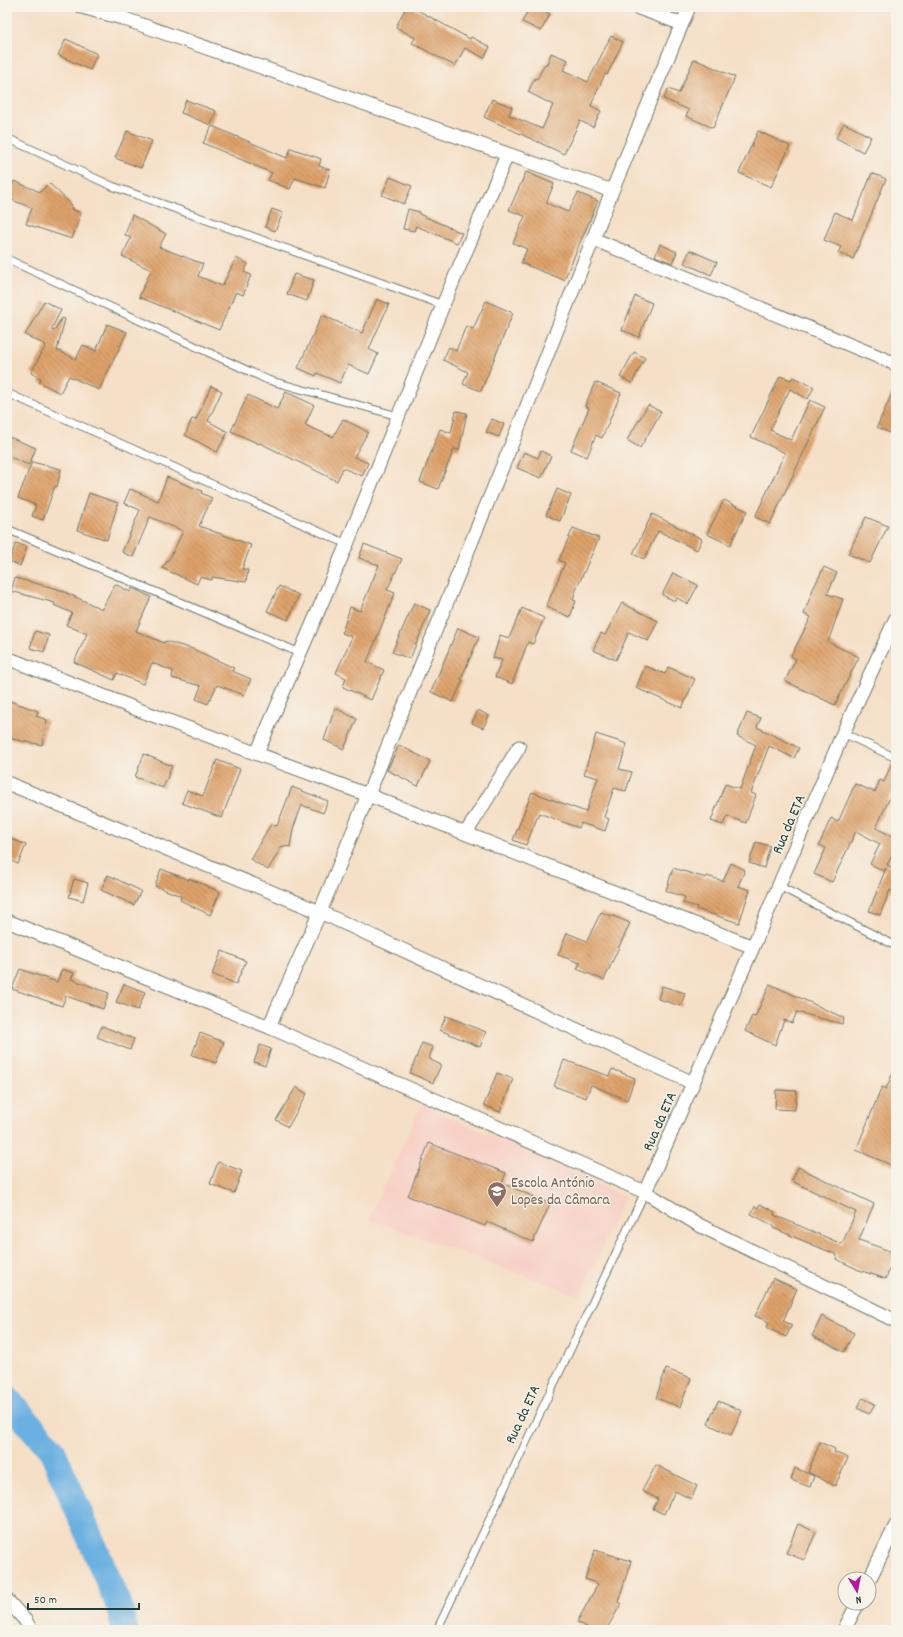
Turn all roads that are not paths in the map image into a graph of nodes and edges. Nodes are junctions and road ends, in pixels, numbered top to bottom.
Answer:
1 (82, 7) edge
2 (636, 7) edge
3 (689, 7) edge
4 (124, 12) edge
5 (682, 24) junction
6 (7, 138) edge
7 (507, 154) junction
8 (612, 191) junction
9 (593, 240) junction
10 (7, 259) edge
11 (443, 305) junction
12 (896, 364) edge
13 (7, 393) edge
14 (398, 416) junction
15 (7, 529) edge
16 (347, 544) junction
17 (896, 618) edge
18 (300, 653) junction
19 (7, 658) edge
20 (843, 733) junction
21 (519, 747) dead end
22 (257, 753) junction
23 (896, 758) edge
24 (7, 784) edge
25 (368, 795) junction
26 (466, 833) junction
27 (779, 886) junction
28 (320, 912) junction
29 (7, 921) edge
30 (896, 946) edge
31 (753, 947) junction
32 (269, 1027) junction
33 (693, 1083) junction
34 (645, 1192) junction
35 (896, 1321) edge
36 (896, 1526) edge
37 (874, 1571) edge
38 (7, 1600) edge
39 (854, 1611) edge
40 (31, 1630) edge
41 (437, 1630) edge
42 (844, 1630) edge

1 - 4 street
2 - 5 street
3 - 5 street
4 - 7 street
5 - 8 street
6 - 11 lane
7 - 8 street
7 - 11 street
8 - 9 street
9 - 12 street
9 - 25 street
10 - 14 lane
11 - 14 street
13 - 16 lane
14 - 16 street
15 - 18 lane
16 - 18 street
17 - 20 street, Rua da ETA
18 - 22 street
19 - 22 street
20 - 23 lane
20 - 27 street, Rua da ETA
21 - 26 street
22 - 25 street
24 - 28 street
25 - 26 street
25 - 28 street
26 - 31 street
27 - 30 lane
27 - 31 street, Rua da ETA
28 - 32 street
28 - 33 street
29 - 32 street
31 - 33 street, Rua da ETA
32 - 34 street
33 - 34 street, Rua da ETA
34 - 35 street
34 - 41 lane, Rua da ETA
36 - 37 street
38 - 40 street
39 - 42 street

